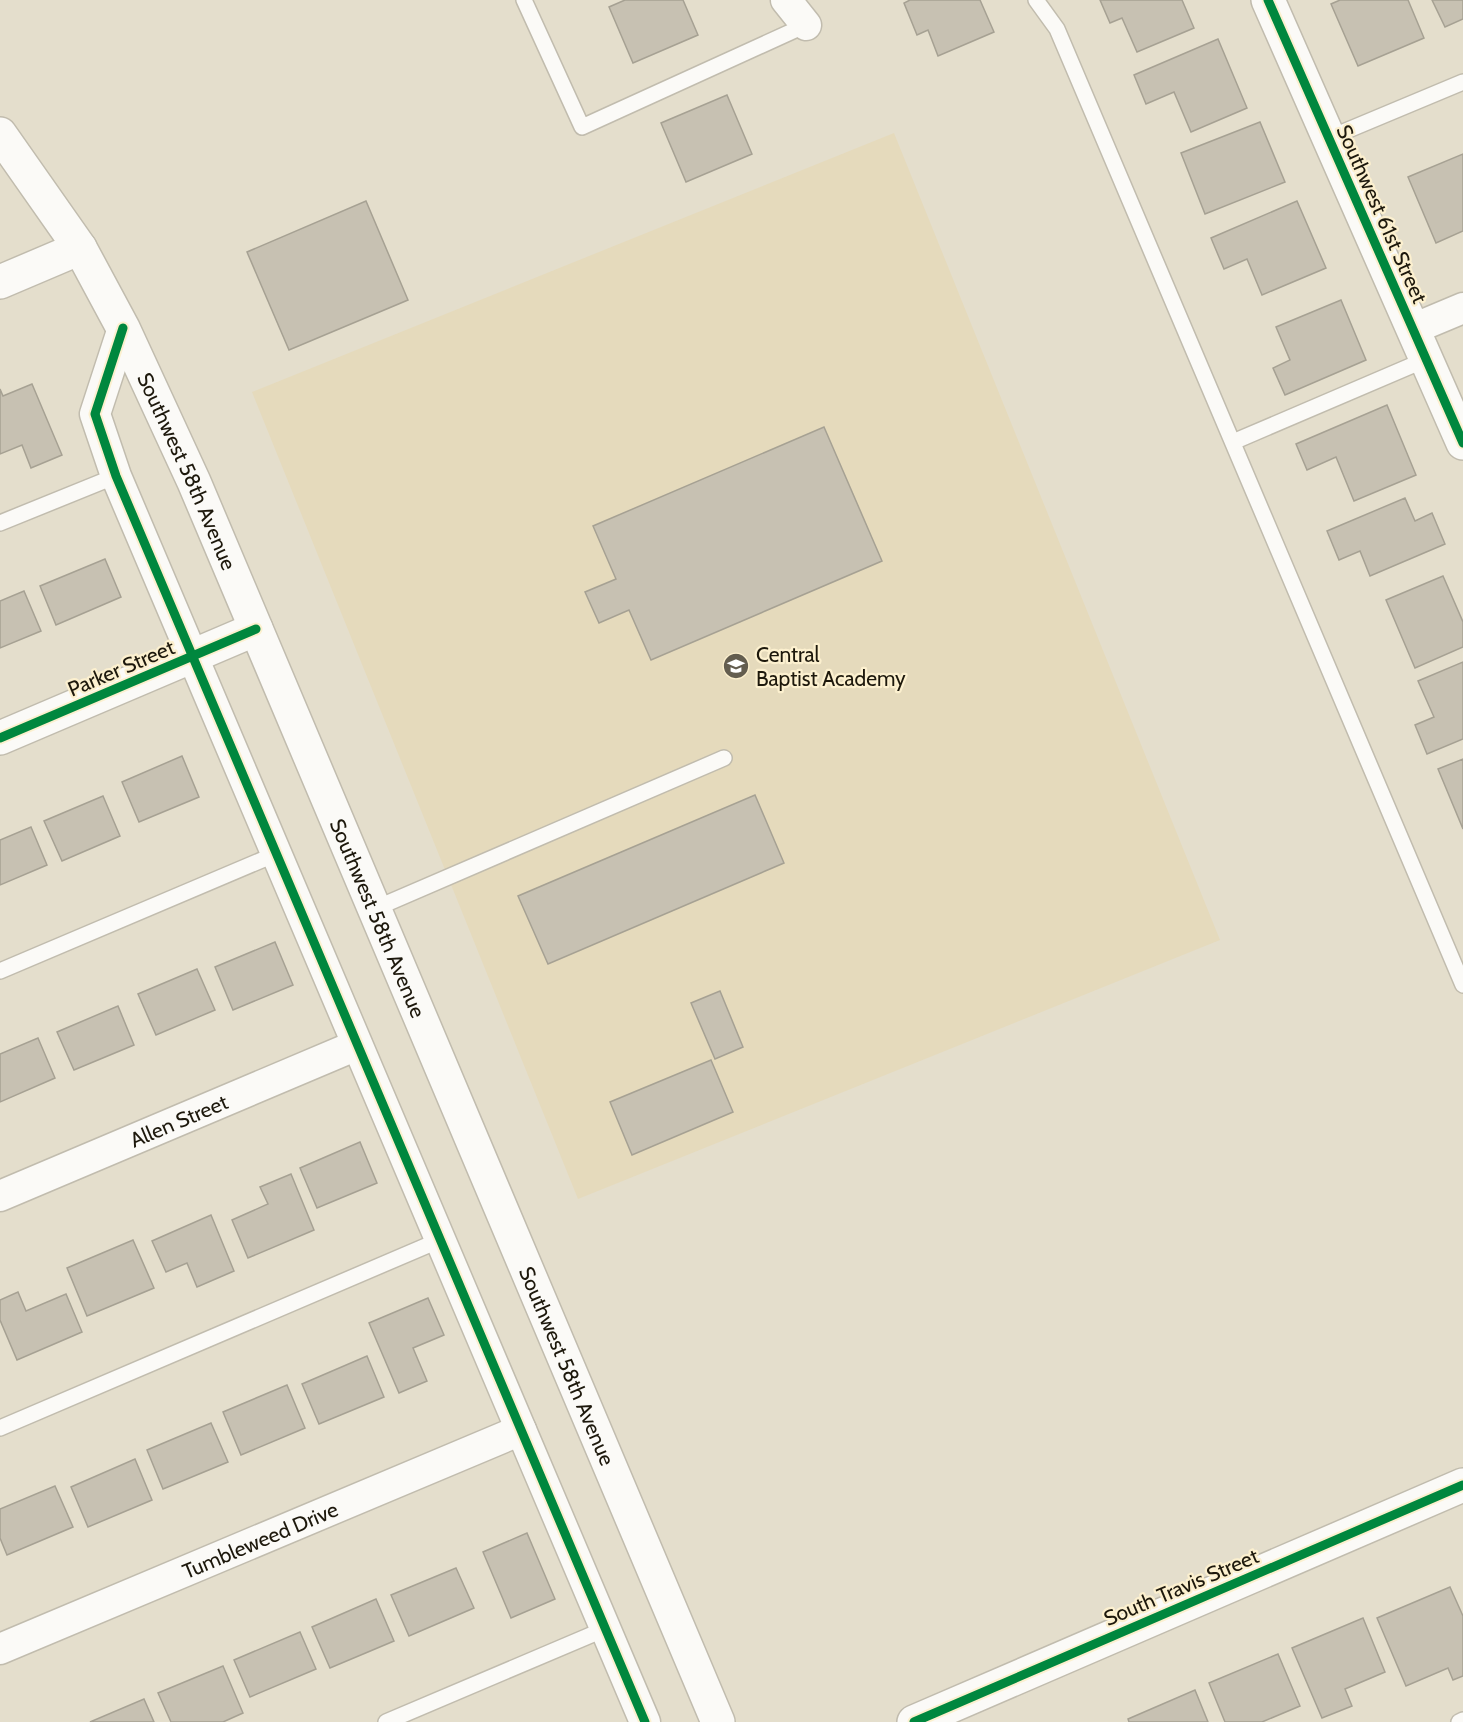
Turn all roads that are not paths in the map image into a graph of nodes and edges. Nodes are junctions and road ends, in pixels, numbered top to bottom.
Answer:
1 (524, 0) edge
2 (786, 0) edge
3 (1036, 0) edge
4 (1268, 0) edge
5 (806, 25) joint
6 (1463, 82) edge
7 (0, 134) edge
8 (1329, 138) junction
9 (80, 248) junction
10 (0, 282) edge
11 (1463, 308) edge
12 (123, 328) junction
13 (1413, 329) junction
14 (1427, 359) junction
15 (1233, 442) junction
16 (1463, 443) edge
17 (116, 476) junction
18 (0, 523) edge
19 (256, 629) junction
20 (193, 657) junction
21 (0, 738) edge
22 (724, 758) dead end
23 (276, 854) junction
24 (374, 909) junction
25 (0, 971) edge
26 (1463, 985) edge
27 (357, 1045) junction
28 (0, 1196) edge
29 (440, 1240) junction
30 (0, 1428) edge
31 (521, 1430) junction
32 (1462, 1489) edge
33 (605, 1629) junction
34 (0, 1649) edge
35 (1463, 1720) edge
36 (386, 1722) edge
37 (645, 1722) edge
38 (718, 1722) edge
39 (914, 1722) edge
40 (1459, 1722) edge

1 - 5 lane
2 - 5 street
3 - 15 lane
4 - 8 main road, Southwest 61st Street
6 - 8 lane
7 - 9 main road, Southwest 58th Avenue
8 - 13 main road, Southwest 61st Street
9 - 10 main road
9 - 12 main road, Southwest 58th Avenue
11 - 13 street
12 - 17 street
12 - 19 main road, Southwest 58th Avenue
13 - 14 main road, Southwest 61st Street
14 - 15 lane
14 - 16 main road, Southwest 61st Street
15 - 26 lane
17 - 18 lane
17 - 20 street
19 - 20 main road, Parker Street
19 - 24 main road, Southwest 58th Avenue
20 - 21 main road, Parker Street
20 - 23 street
22 - 24 lane
23 - 25 lane
23 - 27 street
24 - 38 main road, Southwest 58th Avenue
27 - 28 street, Allen Street
27 - 29 street
29 - 30 lane
29 - 31 street
31 - 33 street
31 - 34 street, Tumbleweed Drive
32 - 39 main road, South Travis Street
33 - 36 lane
33 - 37 street
35 - 40 lane

